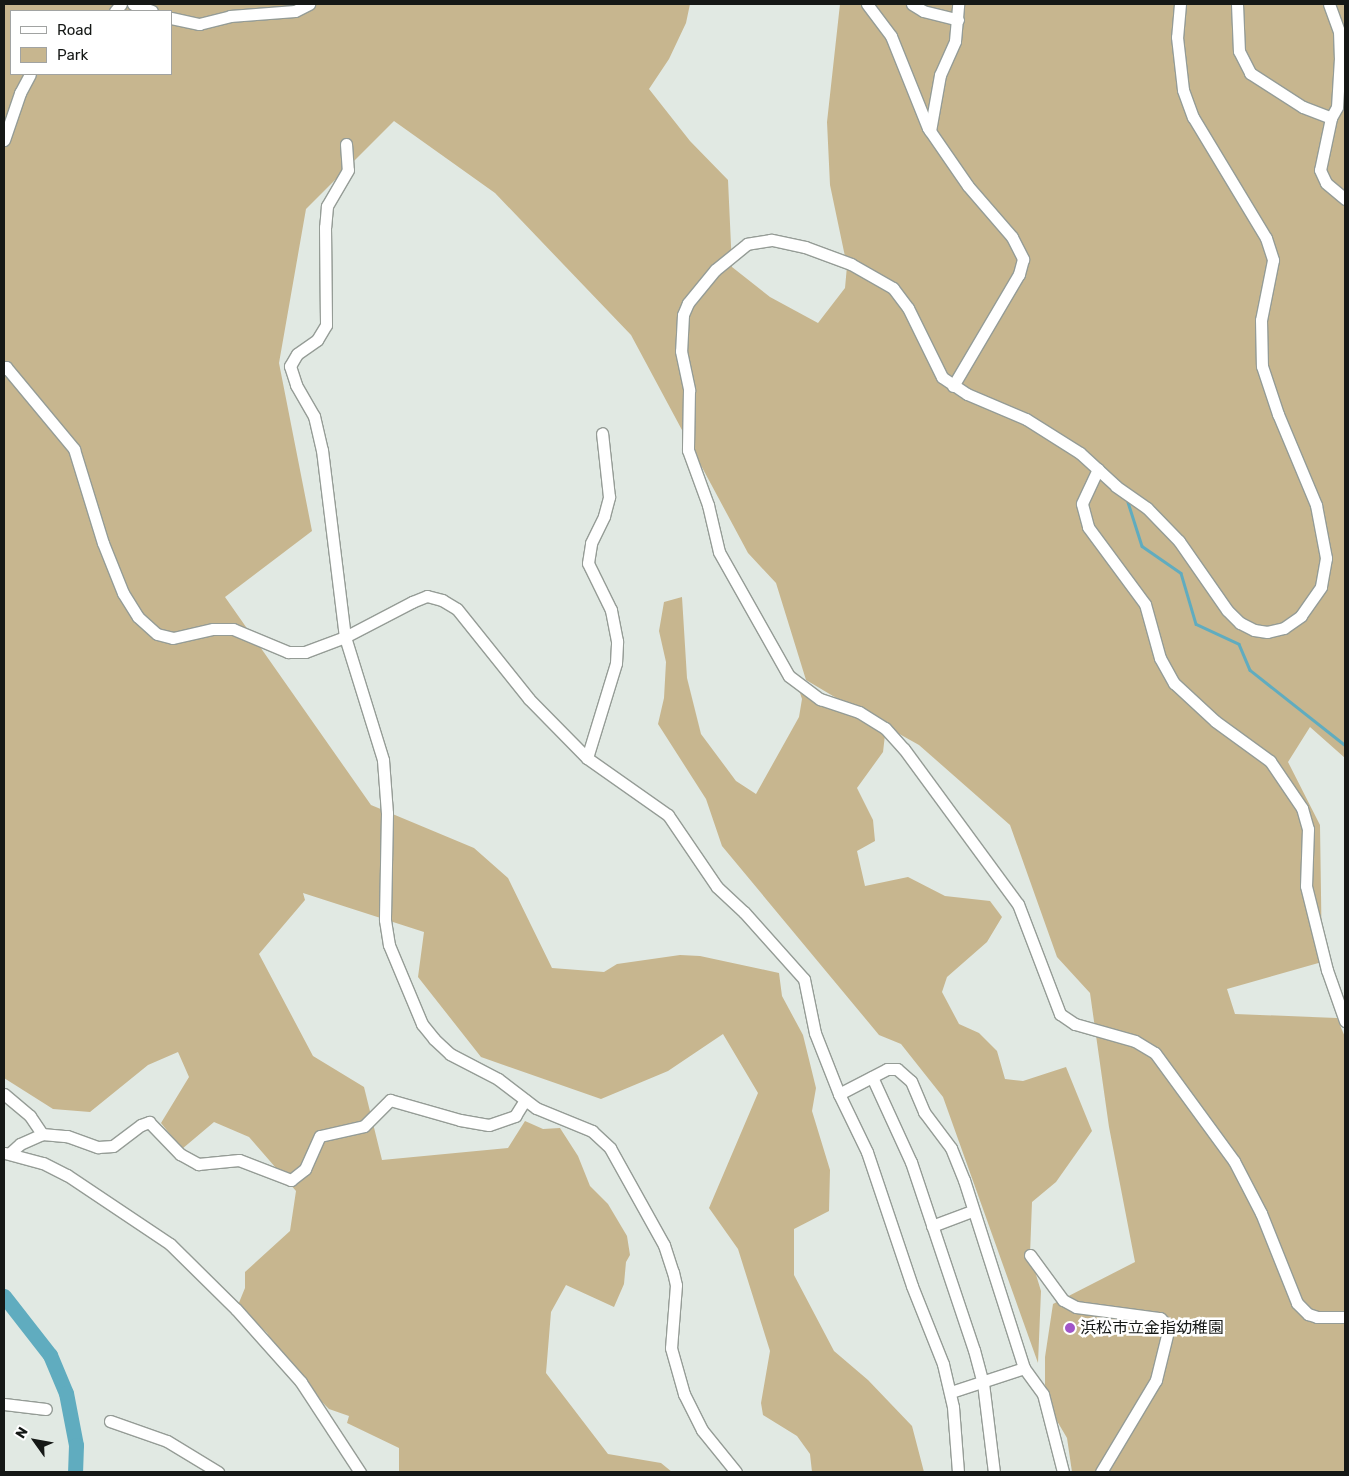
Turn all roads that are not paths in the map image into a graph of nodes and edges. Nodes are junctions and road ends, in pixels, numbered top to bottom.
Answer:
1 (133, 4) edge
2 (308, 4) edge
3 (867, 4) edge
4 (912, 4) edge
5 (958, 4) edge
6 (1180, 4) edge
7 (1237, 4) edge
8 (1329, 4) edge
9 (149, 10) edge
10 (172, 18) edge
11 (958, 20) junction
12 (30, 75) edge
13 (1331, 118) junction
14 (930, 131) junction
15 (4, 140) edge
16 (346, 144) dead end
17 (1345, 199) edge
18 (5, 367) edge
19 (953, 386) junction
20 (602, 433) dead end
21 (1098, 469) junction
22 (345, 637) junction
23 (587, 758) junction
24 (1345, 1021) edge
25 (872, 1077) junction
26 (4, 1094) edge
27 (839, 1094) junction
28 (525, 1100) junction
29 (42, 1134) junction
30 (7, 1153) edge
31 (972, 1211) junction
32 (932, 1226) junction
33 (1030, 1255) dead end
34 (1345, 1318) edge
35 (1024, 1368) junction
36 (983, 1383) junction
37 (951, 1392) junction
38 (4, 1404) edge
39 (46, 1409) dead end
40 (110, 1421) dead end
41 (218, 1472) edge
42 (360, 1472) edge
43 (736, 1472) edge
44 (958, 1472) edge
45 (994, 1472) edge
46 (1063, 1472) edge
47 (1101, 1472) edge

1 - 9 street
2 - 10 street
3 - 14 street
4 - 11 street
5 - 11 street
6 - 21 street
7 - 13 street
8 - 13 street
11 - 14 street
12 - 15 street
13 - 17 street
14 - 19 street
16 - 22 street
18 - 22 street
19 - 21 street
19 - 34 street
20 - 23 street
21 - 24 street
22 - 23 street
22 - 28 street
23 - 27 street
25 - 27 street
25 - 31 street
25 - 32 street
26 - 29 street
27 - 37 street
28 - 29 street
28 - 43 street
29 - 30 street
30 - 42 street
31 - 32 street
31 - 35 street
32 - 36 street
33 - 47 street
35 - 36 street
35 - 46 street
36 - 37 street
36 - 45 street
37 - 44 street
38 - 39 street
40 - 41 street

